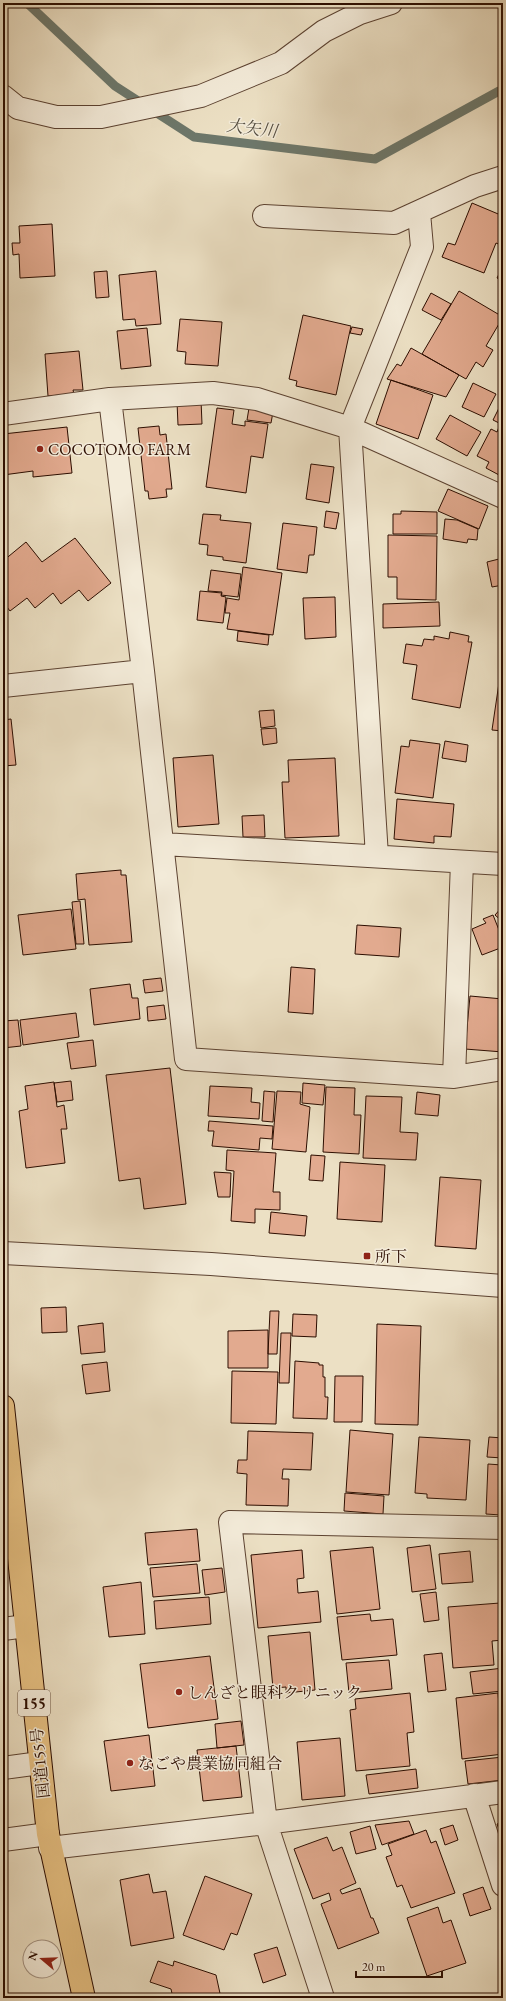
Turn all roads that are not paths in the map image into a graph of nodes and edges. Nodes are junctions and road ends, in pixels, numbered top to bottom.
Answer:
1 (391, 3) edge
2 (358, 8) edge
3 (3, 96) edge
4 (503, 177) edge
5 (419, 213) junction
6 (264, 216) dead end
7 (110, 399) junction
8 (3, 414) edge
9 (350, 428) junction
10 (503, 497) edge
11 (143, 670) junction
12 (3, 686) edge
13 (163, 844) junction
14 (377, 856) junction
15 (462, 862) junction
16 (503, 864) edge
17 (503, 1069) edge
18 (454, 1077) junction
19 (3, 1253) edge
20 (503, 1286) edge
21 (3, 1406) edge
22 (503, 1528) edge
23 (26, 1626) junction
24 (3, 1629) edge
25 (40, 1763) junction
26 (3, 1768) edge
27 (503, 1792) edge
28 (474, 1795) junction
29 (266, 1823) junction
30 (3, 1840) edge
31 (49, 1841) junction
32 (503, 1884) edge
33 (84, 1998) edge
34 (323, 1998) edge

1 - 2 street
2 - 3 street
4 - 5 street
5 - 6 street
5 - 9 street
7 - 8 street
7 - 9 street
7 - 11 street
9 - 10 street
9 - 14 street
11 - 12 street
11 - 13 street
13 - 14 street
13 - 18 street
14 - 15 street
15 - 16 street
15 - 18 street
17 - 18 street
19 - 20 street
21 - 23 highway, 国道155号 / 155
22 - 29 street
23 - 24 street
23 - 25 highway, 国道155号 / 155
25 - 26 street
25 - 31 highway, 国道155号 / 155
27 - 28 street
28 - 29 street
28 - 32 street
29 - 31 street
29 - 34 street
30 - 31 street
31 - 33 highway, 国道155号 / 155

